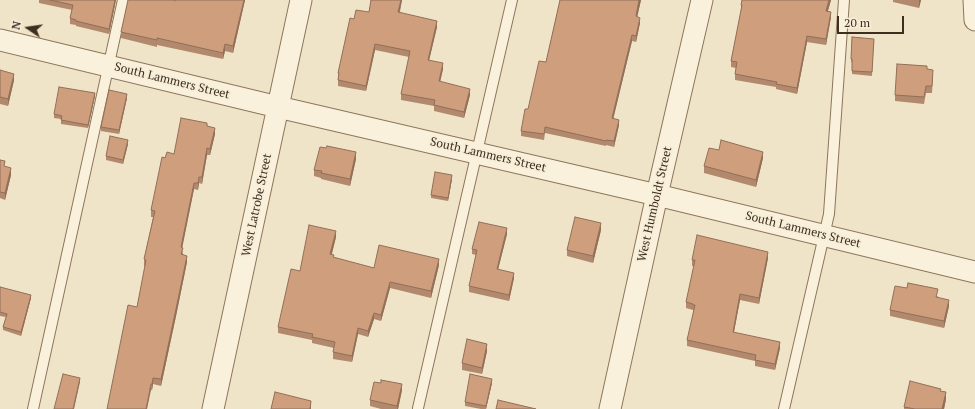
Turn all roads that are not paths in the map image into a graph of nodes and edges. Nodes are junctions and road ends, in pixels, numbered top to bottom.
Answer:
1 (123, 0) edge
2 (301, 0) edge
3 (512, 0) edge
4 (702, 0) edge
5 (844, 0) edge
6 (974, 0) edge
7 (975, 20) edge
8 (0, 40) edge
9 (109, 66) junction
10 (278, 107) junction
11 (477, 153) junction
12 (657, 195) junction
13 (824, 235) junction
14 (975, 272) edge
15 (418, 408) edge
16 (33, 409) edge
17 (213, 409) edge
18 (610, 409) edge
19 (784, 409) edge

1 - 9 lane
2 - 10 street, West Latrobe Street
3 - 11 lane
4 - 12 street, West Humboldt Street
5 - 13 lane
6 - 7 street
8 - 9 street, South Lammers Street
9 - 10 street, South Lammers Street
9 - 16 lane
10 - 11 street, South Lammers Street
10 - 17 street, West Latrobe Street
11 - 12 street, South Lammers Street
11 - 15 lane
12 - 13 street, South Lammers Street
12 - 18 street, West Humboldt Street
13 - 14 street, South Lammers Street
13 - 19 lane

